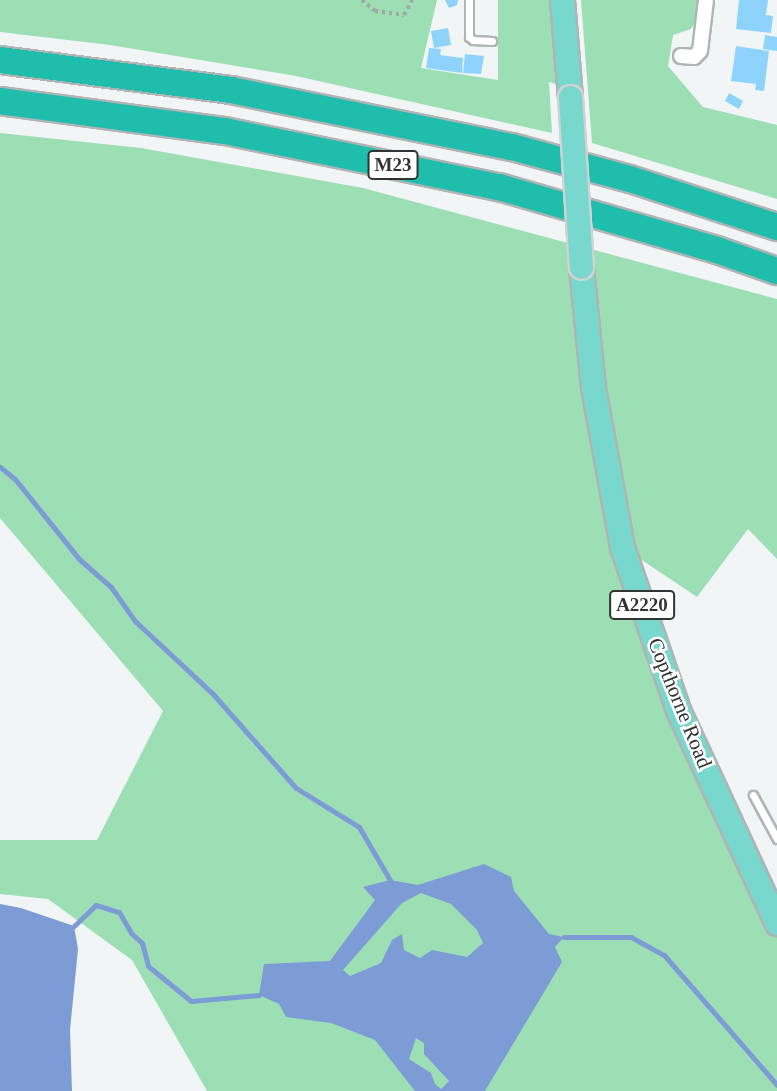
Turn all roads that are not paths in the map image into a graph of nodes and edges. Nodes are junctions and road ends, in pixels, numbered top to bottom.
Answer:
1 (469, 0) edge
2 (562, 0) edge
3 (706, 0) edge
4 (492, 41) dead end
5 (681, 55) dead end
6 (0, 60) edge
7 (0, 101) edge
8 (777, 227) edge
9 (777, 271) edge
10 (753, 795) dead end
11 (777, 839) edge
12 (777, 923) edge

1 - 4 lane
2 - 12 main road, Copthorne Road / A2220, bridge
3 - 5 street
6 - 8 highway, M23
7 - 9 highway, M23
10 - 11 lane

